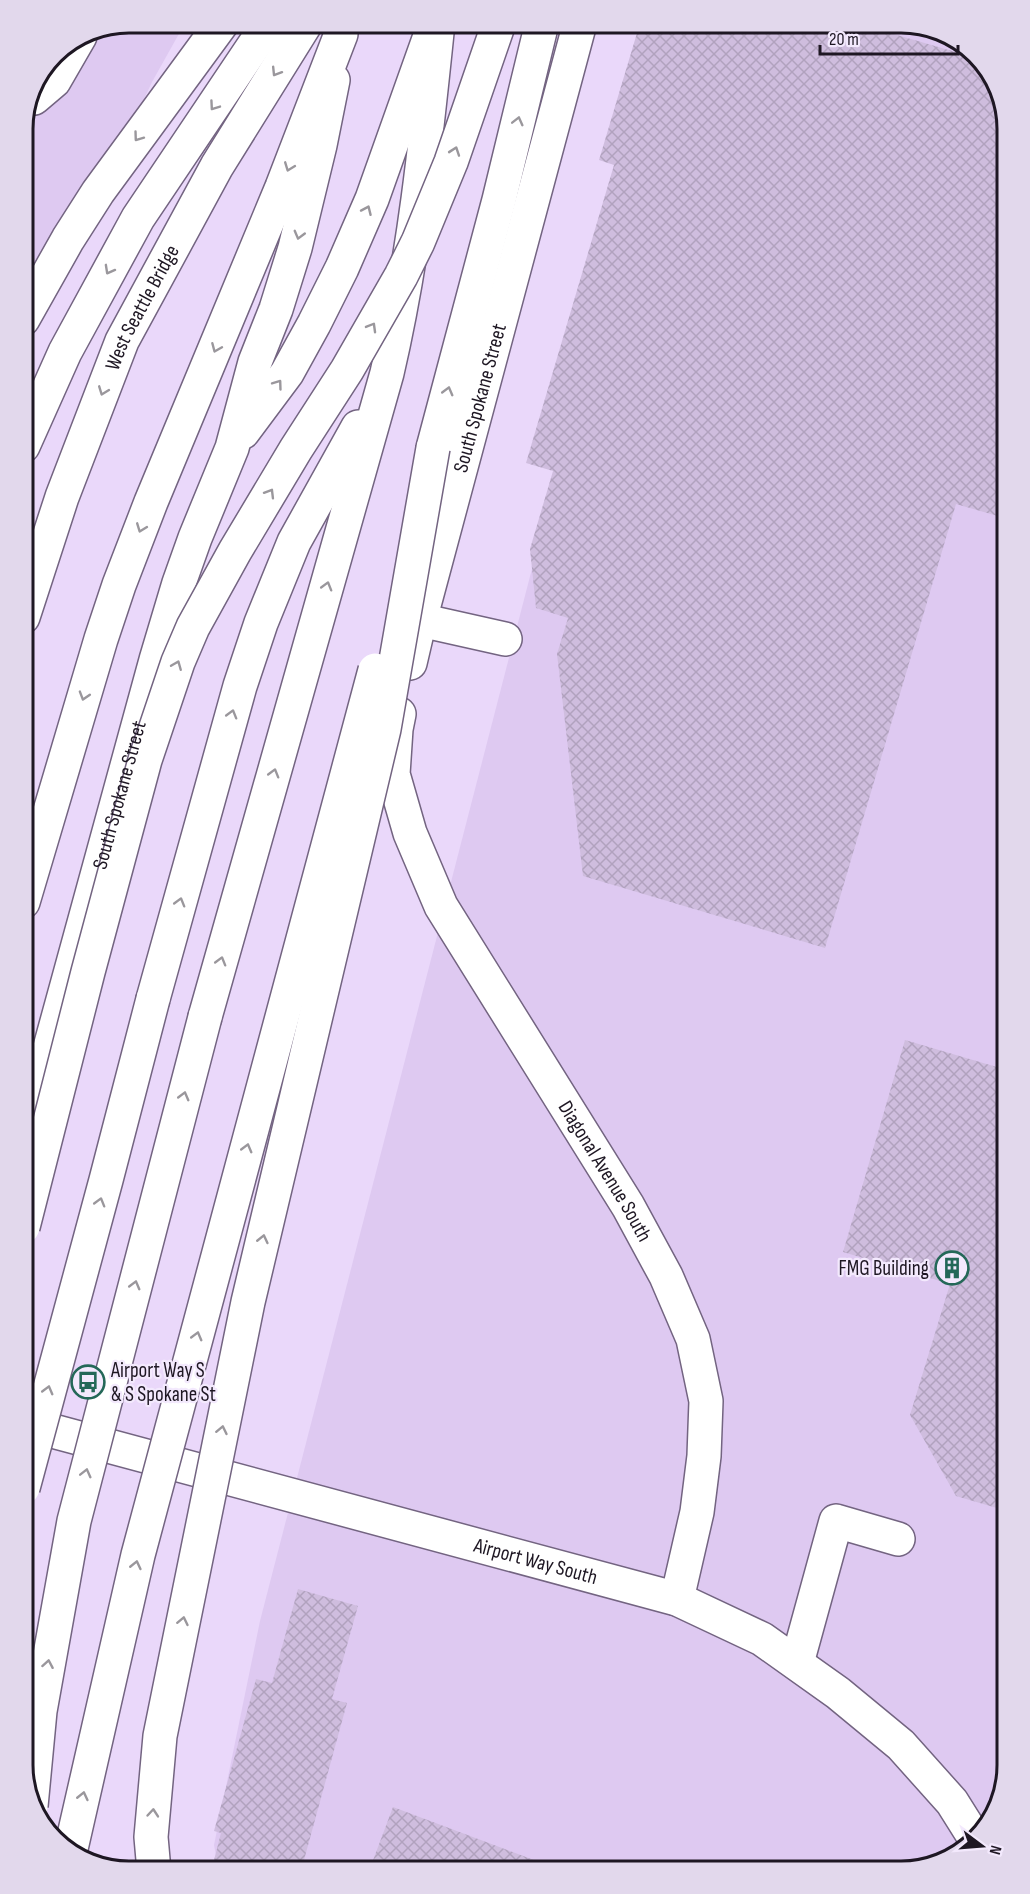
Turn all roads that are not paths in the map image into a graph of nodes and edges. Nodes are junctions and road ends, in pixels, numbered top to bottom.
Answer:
1 (213, 33) edge
2 (263, 33) edge
3 (299, 33) edge
4 (341, 33) edge
5 (342, 33) edge
6 (432, 33) edge
7 (435, 33) edge
8 (496, 33) edge
9 (540, 33) edge
10 (577, 33) edge
11 (69, 54) edge
12 (40, 93) edge
13 (33, 301) edge
14 (387, 372) junction
15 (33, 424) edge
16 (433, 447) junction
17 (232, 448) junction
18 (33, 586) edge
19 (420, 620) junction
20 (505, 639) dead end
21 (393, 774) joint
22 (33, 868) edge
23 (33, 1109) edge
24 (33, 1184) edge
25 (33, 1426) edge
26 (33, 1448) edge
27 (898, 1539) dead end
28 (677, 1599) junction
29 (797, 1663) junction
30 (34, 1774) edge
31 (961, 1816) edge
32 (73, 1842) edge
33 (152, 1861) edge

1 -> 13 main road
2 -> 15 main road
3 -> 18 main road, West Seattle Bridge
4 -> 22 main road
5 -> 17 main road, South Spokane Street
17 -> 6 main road, South Spokane Street
7 - 14 main road
24 -> 8 main road, bridge
16 -> 9 main road
10 - 19 main road, South Spokane Street
11 - 12 main road
26 -> 14 main road, bridge
30 -> 14 main road, bridge
32 -> 16 main road, bridge
33 -> 16 main road, bridge
17 - 23 main road, South Spokane Street
19 - 20 main road
19 - 21 main road, South Spokane Street
21 - 28 main road, Diagonal Avenue South
25 - 28 main road, Airport Way South
27 - 29 main road
28 - 29 main road, Airport Way South
29 - 31 main road, Airport Way South

